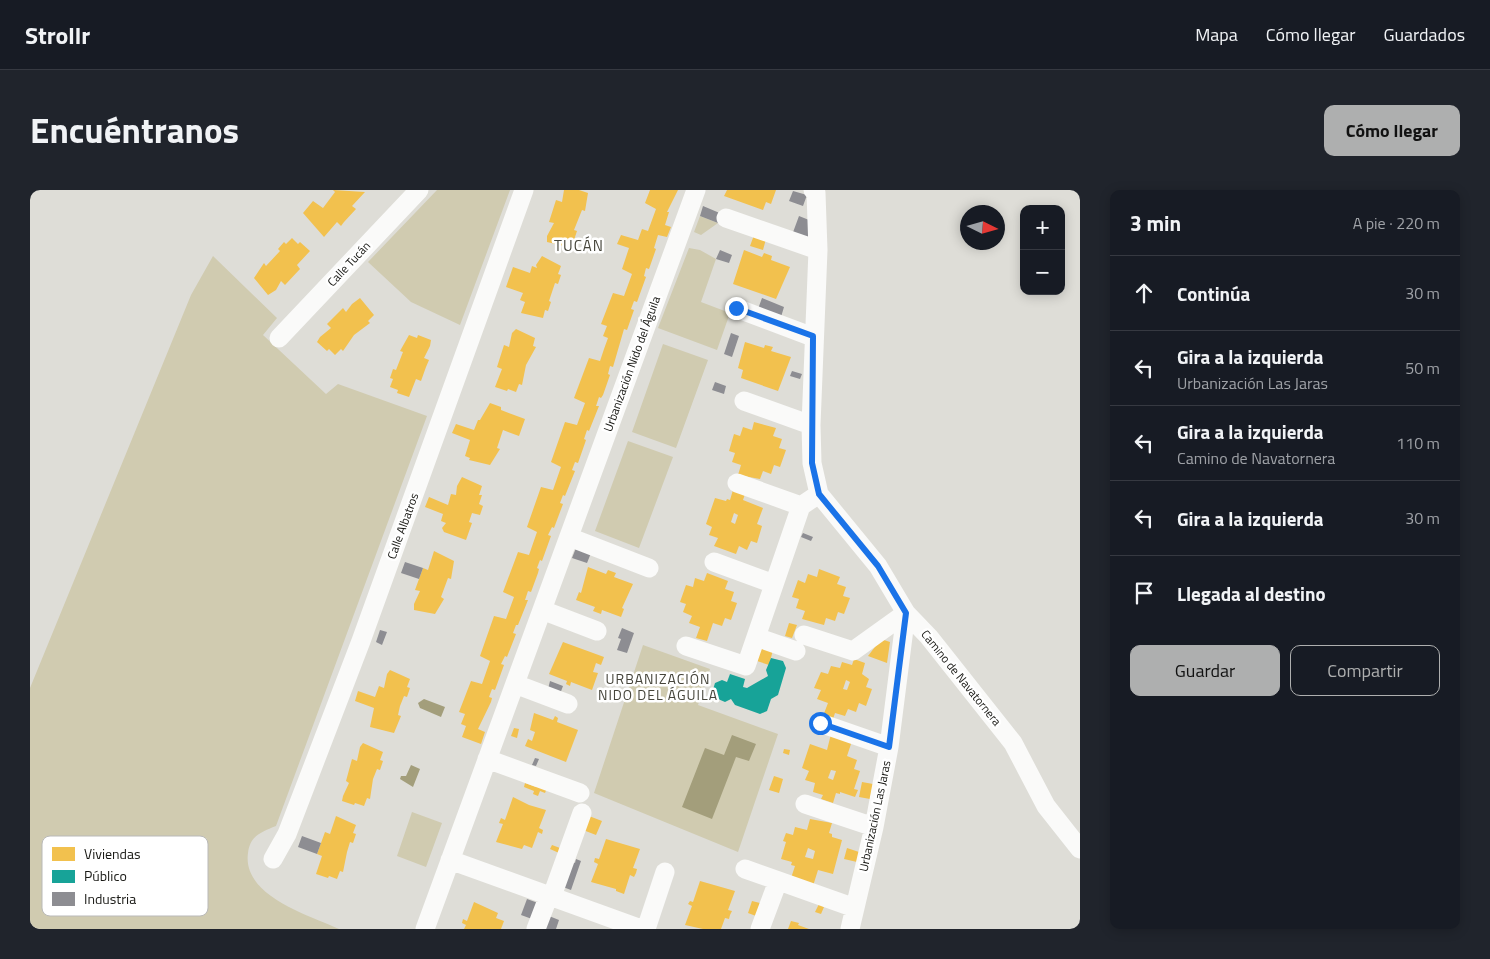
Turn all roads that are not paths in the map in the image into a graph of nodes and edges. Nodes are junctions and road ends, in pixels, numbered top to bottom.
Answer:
1 (419, 190) edge
2 (524, 190) edge
3 (696, 190) edge
4 (813, 190) edge
5 (726, 218) dead end
6 (818, 250) junction
7 (736, 308) dead end
8 (813, 336) junction
9 (280, 338) dead end
10 (744, 401) dead end
11 (811, 425) junction
12 (737, 484) dead end
13 (819, 494) junction
14 (801, 506) junction
15 (569, 537) junction
16 (714, 562) dead end
17 (649, 568) dead end
18 (774, 584) junction
19 (542, 610) junction
20 (906, 613) junction
21 (597, 631) dead end
22 (756, 637) junction
23 (686, 646) dead end
24 (515, 684) junction
25 (568, 704) dead end
26 (820, 723) dead end
27 (889, 747) junction
28 (487, 759) junction
29 (580, 793) dead end
30 (804, 804) dead end
31 (582, 813) dead end
32 (874, 827) junction
33 (1080, 849) edge
34 (273, 860) dead end
35 (450, 860) junction
36 (745, 870) dead end
37 (665, 872) dead end
38 (778, 881) junction
39 (550, 896) junction
40 (854, 908) junction
41 (425, 929) edge
42 (536, 929) edge
43 (641, 929) edge
44 (646, 929) edge
45 (760, 929) edge
46 (850, 929) edge

1 - 9 street, Calle Tucán
2 - 34 street, Calle Albatros
3 - 15 street, Urbanización Nido del Águila
4 - 6 street, Camino de Navatornera
5 - 6 street
6 - 8 street, Camino de Navatornera
7 - 8 street
8 - 11 street, Camino de Navatornera
10 - 11 street
11 - 13 street, Camino de Navatornera
12 - 14 street
13 - 14 street
13 - 20 street, Camino de Navatornera
14 - 18 street
15 - 17 street
15 - 19 street, Urbanización Nido del Águila
16 - 18 street
18 - 22 street
19 - 21 street
19 - 24 street, Urbanización Nido del Águila
20 - 22 street
20 - 27 street, Urbanización Las Jaras
20 - 33 street, Camino de Navatornera
22 - 23 street
24 - 25 street
24 - 28 street, Urbanización Nido del Águila
26 - 27 street
27 - 32 street, Urbanización Las Jaras
28 - 29 street
28 - 35 street, Urbanización Nido del Águila
30 - 32 street
31 - 39 street
32 - 40 street, Urbanización Las Jaras
35 - 39 street
35 - 41 street, Urbanización Nido del Águila
36 - 38 street
37 - 44 street
38 - 40 street
38 - 45 street
39 - 42 street
39 - 43 street
40 - 46 street, Urbanización Las Jaras

